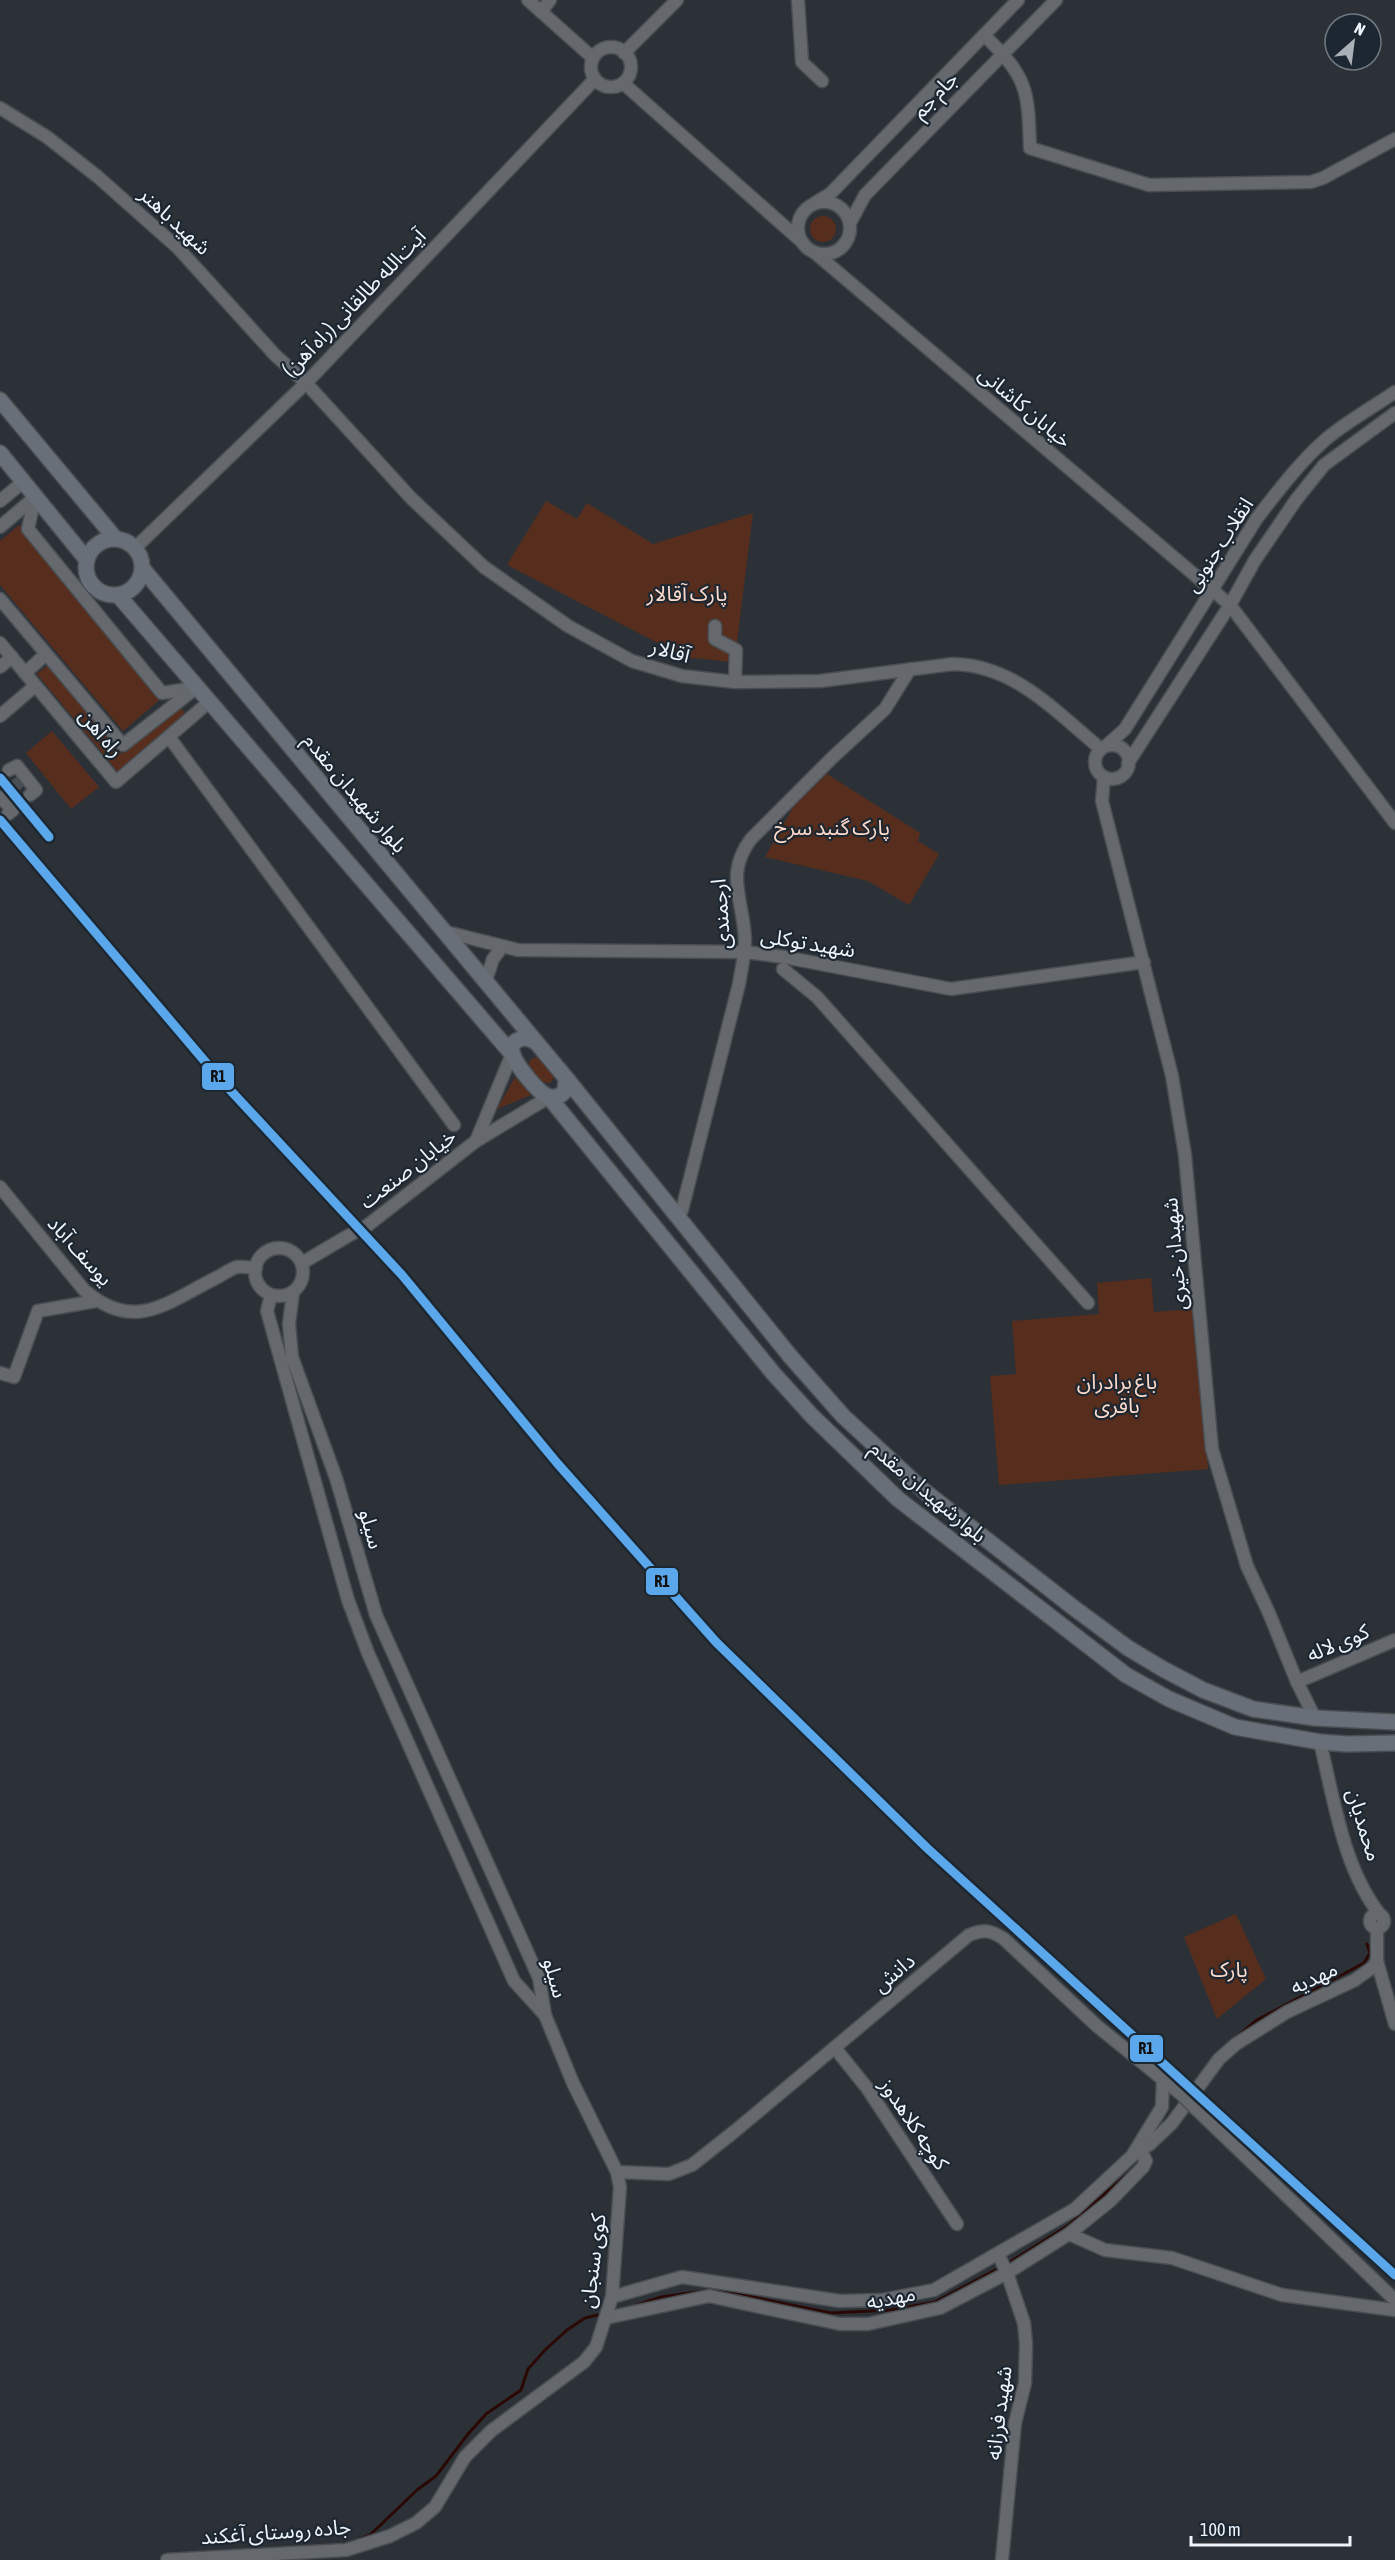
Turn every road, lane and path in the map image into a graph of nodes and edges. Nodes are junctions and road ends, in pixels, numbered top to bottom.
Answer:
1 (528, 0) edge
2 (550, 0) edge
3 (677, 0) edge
4 (798, 0) edge
5 (1017, 0) edge
6 (1056, 0) edge
7 (541, 12) junction
8 (984, 35) junction
9 (624, 53) junction
10 (1003, 54) junction
11 (593, 58) junction
12 (595, 79) junction
13 (822, 81) dead end
14 (622, 83) junction
15 (0, 108) edge
16 (1395, 139) edge
17 (815, 203) junction
18 (850, 223) junction
19 (801, 241) junction
20 (814, 252) junction
21 (306, 383) junction
22 (1395, 392) edge
23 (0, 400) edge
24 (1395, 413) edge
25 (0, 453) edge
26 (23, 482) junction
27 (35, 497) junction
28 (0, 501) edge
29 (1257, 518) junction
30 (0, 526) edge
31 (1273, 531) junction
32 (115, 538) junction
33 (135, 548) junction
34 (87, 560) junction
35 (143, 569) junction
36 (1212, 591) junction
37 (118, 595) junction
38 (0, 599) edge
39 (1230, 605) junction
40 (715, 626) dead end
41 (0, 644) edge
42 (46, 654) junction
43 (12, 657) junction
44 (0, 668) edge
45 (910, 669) junction
46 (25, 673) junction
47 (735, 682) junction
48 (35, 686) junction
49 (197, 687) junction
50 (209, 702) junction
51 (0, 716) edge
52 (169, 737) junction
53 (1103, 748) junction
54 (1128, 763) junction
55 (9, 771) dead end
56 (1104, 777) junction
57 (30, 795) dead end
58 (0, 797) edge
59 (8, 814) dead end
60 (1395, 823) edge
61 (442, 930) junction
62 (502, 947) junction
63 (745, 952) junction
64 (1143, 962) junction
65 (783, 969) dead end
66 (485, 983) junction
67 (536, 1042) junction
68 (512, 1054) junction
69 (566, 1078) junction
70 (549, 1097) junction
71 (454, 1125) dead end
72 (476, 1141) junction
73 (0, 1187) edge
74 (676, 1214) junction
75 (302, 1263) junction
76 (256, 1268) junction
77 (293, 1292) junction
78 (271, 1295) junction
79 (96, 1301) junction
80 (1088, 1303) dead end
81 (0, 1373) edge
82 (305, 1395) junction
83 (293, 1401) junction
84 (370, 1598) junction
85 (348, 1600) junction
86 (1395, 1640) edge
87 (1296, 1682) junction
88 (1315, 1718) junction
89 (1395, 1722) edge
90 (1320, 1742) junction
91 (1395, 1743) edge
92 (1395, 1912) edge
93 (1378, 1921) junction
94 (1377, 1961) junction
95 (545, 2015) junction
96 (1395, 2024) edge
97 (835, 2048) junction
98 (1163, 2079) junction
99 (1134, 2154) junction
100 (617, 2172) junction
101 (957, 2224) dead end
102 (1069, 2234) junction
103 (998, 2254) junction
104 (1007, 2273) junction
105 (612, 2297) junction
106 (1395, 2300) edge
107 (1395, 2310) edge
108 (606, 2315) junction
109 (443, 2494) joint
110 (167, 2560) edge
111 (1002, 2560) edge

1 - 7 street
2 - 7 street
3 - 9 street
4 - 13 street
5 - 8 street, جام جم
6 - 10 street, جام جم
7 - 11 street
8 - 10 street
8 - 17 street, جام جم
9 - 11 street
9 - 14 street
10 - 16 street
10 - 18 street, جام جم
11 - 12 street
12 - 14 street
12 - 21 street, (راه آهن) آیت‌الله طالقانی
14 - 19 street
15 - 21 street, شهید باهنر
17 - 18 street
17 - 19 street
18 - 20 street
19 - 20 street
20 - 36 street, خیابان کاشانی
21 - 33 street, (راه آهن) آیت‌الله طالقانی
21 - 47 street, آقالار
22 - 29 street, انقلاب جنوبی
23 - 32 main road
24 - 31 street, انقلاب جنوبی
25 - 26 main road
26 - 27 main road
26 - 28 street
27 - 30 street
27 - 34 main road
27 - 49 street
29 - 31 street
29 - 36 street, انقلاب جنوبی
31 - 39 street, انقلاب جنوبی
32 - 33 main road
32 - 34 main road
33 - 35 main road
34 - 37 main road
35 - 37 main road
35 - 61 main road, بلوار شهیدان مقدم
36 - 39 street, خیابان کاشانی
36 - 53 street, انقلاب جنوبی
37 - 49 main road
38 - 42 street, راه آهن
39 - 54 street, انقلاب جنوبی
39 - 60 street
40 - 47 street
41 - 43 street, راه آهن
42 - 46 street
42 - 49 street, راه آهن
43 - 44 street
43 - 46 street, راه آهن
45 - 47 street, آقالار
45 - 53 street, آقالار
45 - 63 street, ارجمندی
46 - 48 street, راه آهن
48 - 51 street
48 - 52 street, راه آهن
49 - 50 main road
50 - 52 street, راه آهن
50 - 68 main road
52 - 71 street
53 - 54 street
53 - 56 street
54 - 56 street
55 - 57 street
56 - 64 street, شهیدان خیری
58 - 59 street
61 - 62 street, شهید توکلی
61 - 66 main road, بلوار شهیدان مقدم
62 - 63 street, شهید توکلی
62 - 66 street
63 - 64 street, شهید توکلی
63 - 74 street, ارجمندی
64 - 87 street, شهیدان خیری
65 - 80 street
66 - 67 main road, بلوار شهیدان مقدم
67 - 68 main road
67 - 69 main road, بلوار شهیدان مقدم
68 - 70 main road, بلوارشهیدان مقدم
68 - 72 street, خیابان صنعت
69 - 70 main road
69 - 74 main road, بلوارشهیدان مقدم
70 - 72 street, خیابان صنعت
70 - 90 main road, بلوارشهیدان مقدم
72 - 75 street, خیابان صنعت, bridge
73 - 79 street, یوسف آباد
74 - 88 main road, بلوارشهیدان مقدم
75 - 76 street
75 - 77 street
76 - 78 street
76 - 79 street, یوسف آباد
77 - 78 street
77 - 82 street, سیلو
78 - 83 street, سیلو
79 - 81 street
82 - 83 street
82 - 84 street, سیلو
83 - 85 street, سیلو
84 - 85 street
84 - 95 street, سیلو
85 - 95 street, سیلو
86 - 87 street, کوی لاله
87 - 88 street, شهیدان خیری
88 - 89 main road, بلوارشهیدان مقدم
90 - 91 main road, بلوارشهیدان مقدم
90 - 93 street, محمدیان
92 - 93 street
93 - 94 street
94 - 96 street
94 - 99 street, مهدیه
95 - 100 street, کوی سنجان
97 - 98 street, دانش
97 - 100 street, دانش
97 - 101 street, کوچه کلاهدوز
98 - 99 street
98 - 106 street, دانش, bridge
99 - 102 street, مهدیه
99 - 103 street
100 - 105 street, کوی سنجان
102 - 104 street, مهدیه
102 - 107 street
103 - 104 street, شهید فرزانه
103 - 105 street
104 - 108 street, مهدیه
104 - 111 street, شهید فرزانه
105 - 108 street, کوی سنجان
108 - 109 street, کوی سنجان
109 - 110 street, جاده روستای آغکند

